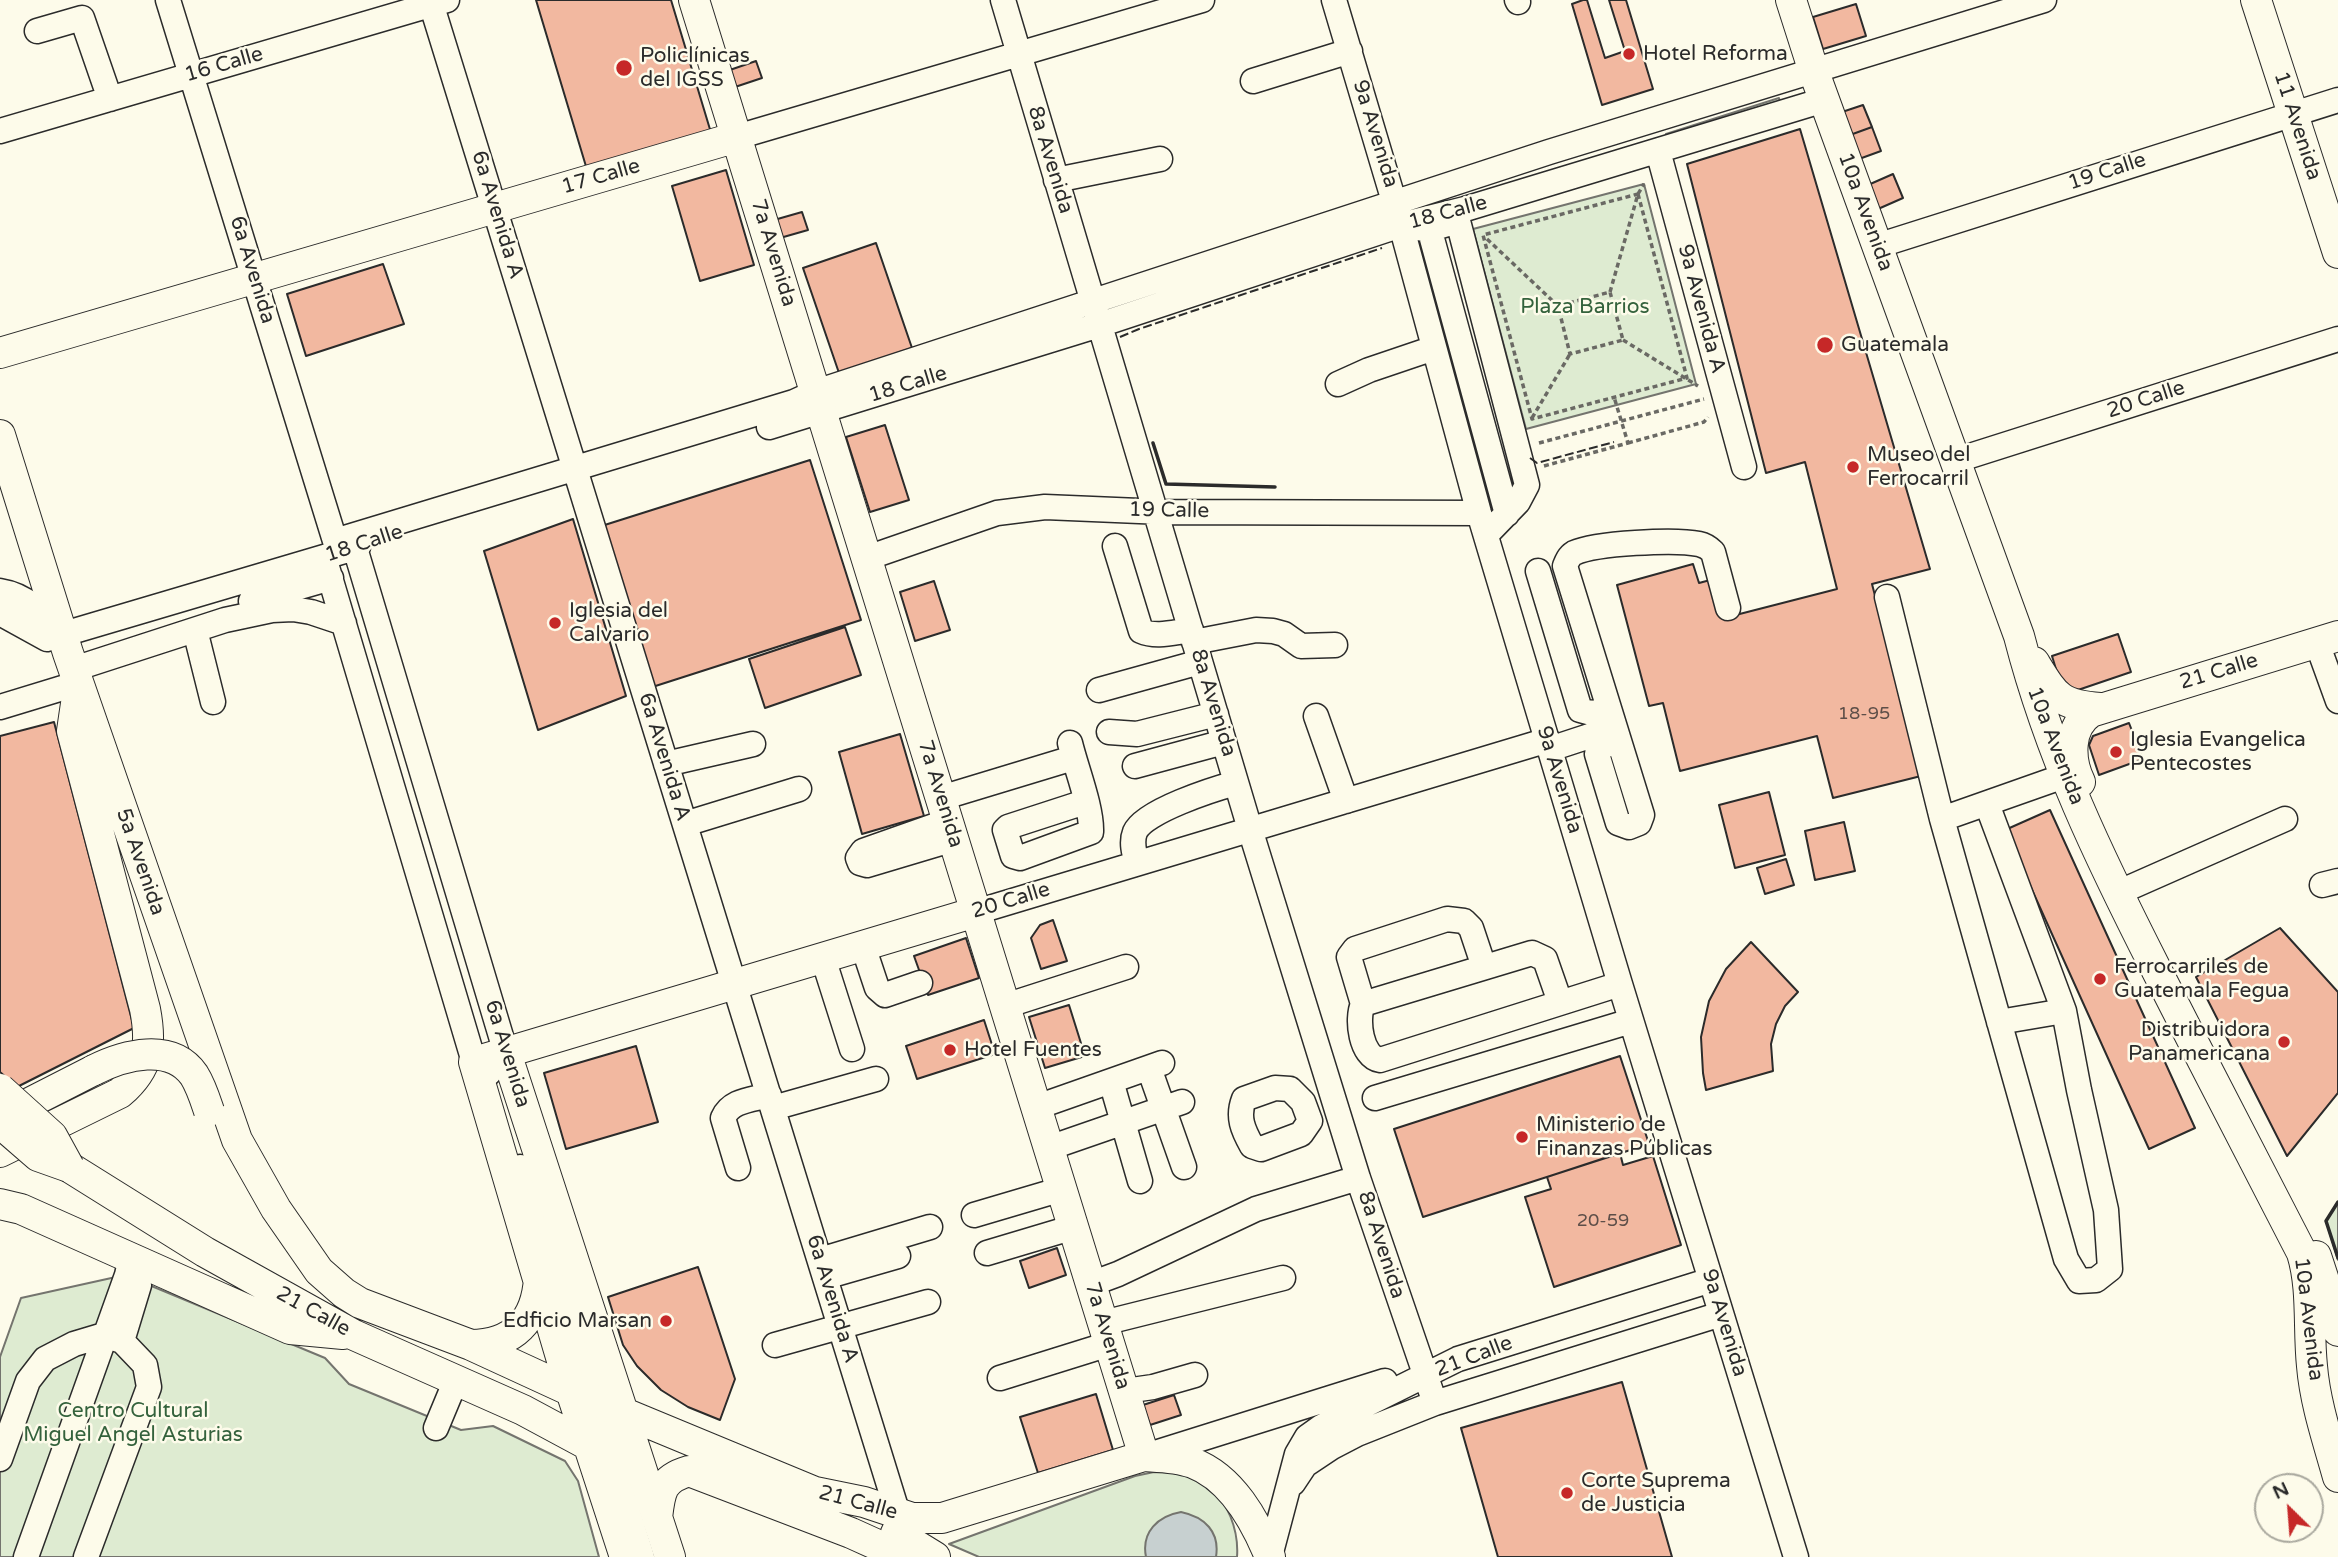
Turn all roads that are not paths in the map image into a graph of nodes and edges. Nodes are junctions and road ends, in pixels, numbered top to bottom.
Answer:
1 (168, 0) edge
2 (694, 0) edge
3 (1003, 0) edge
4 (1202, 0) edge
5 (1334, 0) edge
6 (2044, 0) edge
7 (2256, 0) edge
8 (436, 2) edge
9 (1800, 5) edge
10 (37, 31) dead end
11 (1350, 51) junction
12 (1018, 54) junction
13 (1814, 72) junction
14 (191, 75) junction
15 (1253, 81) dead end
16 (110, 99) junction
17 (1824, 100) junction
18 (2338, 100) edge
19 (2293, 114) junction
20 (0, 131) edge
21 (737, 137) junction
22 (1658, 150) junction
23 (1160, 159) dead end
24 (1056, 180) junction
25 (495, 208) junction
26 (1398, 214) junction
27 (1877, 246) junction
28 (2338, 253) edge
29 (254, 279) junction
30 (1092, 301) junction
31 (1099, 325) junction
32 (2338, 339) edge
33 (1434, 348) junction
34 (0, 354) edge
35 (1338, 384) dead end
36 (819, 402) junction
37 (0, 435) edge
38 (1954, 461) junction
39 (1744, 467) dead end
40 (577, 474) junction
41 (1155, 511) junction
42 (1482, 524) junction
43 (1115, 546) dead end
44 (336, 556) junction
45 (867, 558) junction
46 (1538, 570) dead end
47 (0, 591) edge
48 (1887, 597) dead end
49 (1728, 608) dead end
50 (0, 613) edge
51 (344, 623) junction
52 (195, 630) junction
53 (2019, 636) junction
54 (2328, 640) edge
55 (1195, 644) junction
56 (1335, 645) dead end
57 (71, 660) junction
58 (1099, 690) dead end
59 (2338, 701) edge
60 (213, 702) dead end
61 (0, 707) edge
62 (2100, 708) junction
63 (1216, 714) junction
64 (1316, 716) dead end
65 (1613, 726) junction
66 (1109, 732) dead end
67 (1224, 742) junction
68 (753, 744) dead end
69 (1549, 745) junction
70 (666, 764) junction
71 (1135, 766) dead end
72 (2064, 776) junction
73 (1237, 783) junction
74 (799, 789) dead end
75 (1346, 801) junction
76 (1085, 802) dead end
77 (1987, 804) junction
78 (948, 819) junction
79 (1942, 819) junction
80 (2285, 819) dead end
81 (685, 824) junction
82 (1250, 830) junction
83 (1137, 863) junction
84 (2131, 887) junction
85 (976, 912) junction
86 (863, 946) junction
87 (823, 958) junction
88 (1126, 967) dead end
89 (1484, 967) junction
90 (919, 983) dead end
91 (734, 984) junction
92 (1620, 984) junction
93 (1560, 1002) junction
94 (1363, 1004) junction
95 (1005, 1006) junction
96 (2064, 1011) junction
97 (1631, 1021) junction
98 (1999, 1022) junction
99 (852, 1049) dead end
100 (506, 1053) junction
101 (474, 1062) junction
102 (876, 1079) dead end
103 (1111, 1081) junction
104 (0, 1089) edge
105 (1333, 1095) junction
106 (1375, 1098) dead end
107 (771, 1102) junction
108 (1303, 1102) dead end
109 (1173, 1105) junction
110 (1037, 1107) junction
111 (0, 1118) edge
112 (0, 1123) edge
113 (1122, 1123) junction
114 (1049, 1148) junction
115 (0, 1152) edge
116 (69, 1167) junction
117 (1184, 1167) dead end
118 (738, 1168) dead end
119 (1358, 1178) junction
120 (1140, 1181) dead end
121 (1062, 1189) junction
122 (0, 1204) edge
123 (974, 1215) dead end
124 (930, 1227) dead end
125 (1074, 1227) junction
126 (987, 1253) dead end
127 (898, 1256) dead end
128 (139, 1261) junction
129 (822, 1268) junction
130 (319, 1271) junction
131 (1283, 1278) dead end
132 (539, 1279) junction
133 (1711, 1280) junction
134 (1091, 1284) junction
135 (928, 1301) dead end
136 (1721, 1314) junction
137 (840, 1326) junction
138 (2338, 1331) edge
139 (1106, 1333) junction
140 (354, 1335) junction
141 (113, 1338) junction
142 (471, 1345) junction
143 (775, 1345) dead end
144 (1424, 1372) junction
145 (1195, 1376) dead end
146 (1000, 1378) dead end
147 (456, 1380) junction
148 (1125, 1391) junction
149 (582, 1395) junction
150 (1435, 1402) junction
151 (621, 1412) junction
152 (436, 1428) dead end
153 (601, 1452) junction
154 (1144, 1456) junction
155 (0, 1459) edge
156 (642, 1474) junction
157 (2338, 1477) edge
158 (814, 1492) junction
159 (1285, 1496) junction
160 (898, 1514) junction
161 (657, 1518) junction
162 (26, 1557) edge
163 (86, 1557) edge
164 (625, 1557) edge
165 (642, 1557) edge
166 (670, 1557) edge
167 (909, 1557) edge
168 (935, 1557) edge
169 (1263, 1557) edge
170 (1796, 1557) edge

1 - 14 street, 6a Avenida
2 - 21 main road, 7a Avenida
3 - 12 street, 8a Avenida
4 - 12 street, 17 Calle
5 - 11 street, 9a Avenida
6 - 13 street, 18 Calle
7 - 19 main road, 11 Avenida
8 - 14 street, 16 Calle
8 - 25 street, 6a Avenida A
9 - 13 main road, 10a Avenida
10 - 16 street
11 - 15 street
11 - 26 street, 9a Avenida
12 - 21 street, 17 Calle
12 - 24 street, 8a Avenida
13 - 17 main road, 10a Avenida
13 - 26 street, 18 Calle
14 - 16 street, 16 Calle
14 - 29 street, 6a Avenida
16 - 20 street, 16 Calle
17 - 22 street, 18 Calle
17 - 27 main road, 10a Avenida
18 - 19 street, 19 Calle
19 - 27 street, 19 Calle
19 - 28 main road, 11 Avenida
21 - 25 main road, 17 Calle
21 - 36 main road, 7a Avenida
22 - 26 street, 18 Calle
22 - 39 street, 9a Avenida A
23 - 24 street
24 - 30 street, 8a Avenida
25 - 29 main road, 17 Calle
25 - 40 street, 6a Avenida A
26 - 30 street, 18 Calle
26 - 31 street, 18 Calle
26 - 33 street, 9a Avenida
26 - 42 street
27 - 38 main road, 10a Avenida
29 - 34 main road, 17 Calle
29 - 44 street, 6a Avenida
30 - 31 street, 8a Avenida
30 - 36 street, 18 Calle
31 - 36 street, 18 Calle
31 - 41 street, 8a Avenida
32 - 38 street, 20 Calle
33 - 35 street
33 - 42 street, 9a Avenida
36 - 40 street, 18 Calle
36 - 45 main road, 7a Avenida
37 - 57 main road, 5a Avenida
38 - 53 main road, 10a Avenida
40 - 44 street, 18 Calle
40 - 70 street, 6a Avenida A
41 - 42 street, 19 Calle
41 - 45 street, 19 Calle
41 - 55 street, 8a Avenida
42 - 69 street, 9a Avenida
43 - 55 street
44 - 51 street, 6a Avenida
44 - 57 street, 18 Calle
44 - 100 street, 6a Avenida
45 - 78 main road, 7a Avenida
46 - 65 street
47 - 57 street
48 - 79 street
49 - 65 street
50 - 57 street
51 - 52 street
51 - 101 street, 6a Avenida
52 - 57 street
52 - 60 street
53 - 62 main road
53 - 72 main road, 10a Avenida
54 - 59 street
54 - 62 main road, 21 Calle
55 - 56 street
55 - 58 street
55 - 63 street, 8a Avenida
57 - 61 street
57 - 115 main road
57 - 130 main road, 5a Avenida
62 - 84 main road, 10a Avenida
63 - 66 street
63 - 67 street, 8a Avenida
64 - 75 street
65 - 69 street, 20 Calle
67 - 71 street
67 - 73 street, 8a Avenida
68 - 70 street
69 - 75 street, 20 Calle
69 - 92 street, 9a Avenida
70 - 81 street, 6a Avenida A
72 - 77 street
72 - 157 main road, 10a Avenida
73 - 82 street, 8a Avenida
73 - 83 street
74 - 81 street
75 - 82 street, 20 Calle
76 - 78 street
77 - 79 street
77 - 96 street
78 - 85 main road, 7a Avenida
79 - 98 street
80 - 84 street
81 - 91 street, 6a Avenida A
82 - 83 street, 20 Calle
82 - 105 street, 8a Avenida
83 - 85 street, 20 Calle
84 - 138 main road, 10a Avenida
85 - 86 main road, 20 Calle
85 - 95 main road, 7a Avenida
86 - 87 main road, 20 Calle
86 - 90 street
87 - 91 main road, 20 Calle
87 - 99 street
88 - 95 street
89 - 93 street
89 - 94 street
89 - 94 street
91 - 100 main road, 20 Calle
91 - 107 street, 6a Avenida A
92 - 93 street
92 - 97 street, 9a Avenida
93 - 94 street
95 - 110 main road, 7a Avenida
96 - 98 street
96 - 98 street
97 - 106 street
97 - 133 street, 9a Avenida
100 - 101 main road, 20 Calle
100 - 151 main road, 6a Avenida
101 - 132 main road, 6a Avenida
101 - 149 street
102 - 107 street
103 - 109 street
103 - 110 street
103 - 113 street
104 - 116 main road, bridge
105 - 108 street
105 - 119 street, 8a Avenida
107 - 118 street
107 - 129 street, 6a Avenida A
109 - 113 street
109 - 117 street
110 - 114 main road, 7a Avenida
111 - 130 main road, bridge
112 - 116 main road, 21 Calle, bridge
113 - 114 street
113 - 120 street
114 - 121 main road, 7a Avenida
116 - 140 main road, 21 Calle
119 - 134 street
119 - 144 street, 8a Avenida
121 - 123 street
121 - 125 main road, 7a Avenida
122 - 128 main road
124 - 129 street
125 - 126 street
125 - 134 main road, 7a Avenida
127 - 129 street
128 - 140 main road
128 - 141 street
129 - 137 street, 6a Avenida A
130 - 142 main road, 21 Calle
131 - 139 street
132 - 142 main road
132 - 149 main road, 6a Avenida
133 - 136 street, 9a Avenida
133 - 144 street, 21 Calle
134 - 139 main road, 7a Avenida
135 - 137 street
136 - 150 street, 21 Calle
136 - 170 street, 9a Avenida
137 - 143 street
137 - 160 street, 6a Avenida A
139 - 146 street
139 - 148 main road, 7a Avenida
140 - 147 main road, 21 Calle
141 - 155 street
141 - 162 street
141 - 163 street
142 - 149 main road, 21 Calle
144 - 150 street, 8a Avenida
144 - 154 street, 21 Calle
144 - 159 street, 21 Calle
145 - 148 street
147 - 152 street
147 - 153 main road, 21 Calle
148 - 154 main road, 7a Avenida
149 - 151 main road, 21 Calle
149 - 153 main road, 6a Avenida
150 - 159 street, 21 Calle
151 - 156 main road, 6a Avenida
151 - 158 main road, 21 Calle
153 - 156 main road, 21 Calle
153 - 164 main road, 6a Avenida
153 - 165 street
154 - 160 main road, 21 Calle
154 - 169 main road
156 - 161 main road, 6a Avenida
158 - 160 main road, 21 Calle
158 - 168 main road
159 - 169 street, 21 Calle
161 - 166 main road, 6a Avenida
161 - 167 main road, 21 Calle

